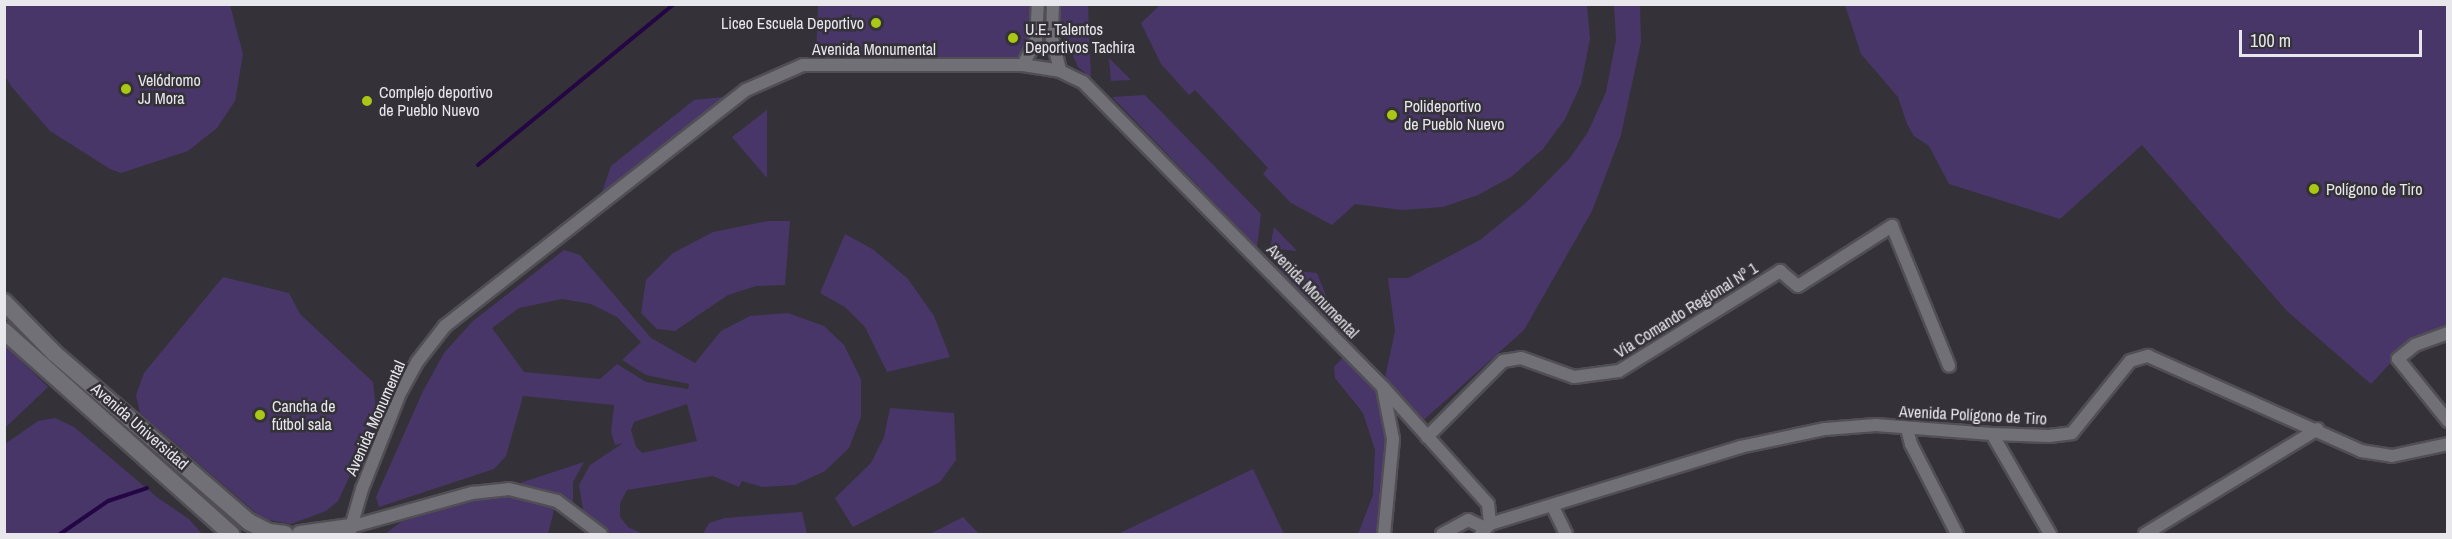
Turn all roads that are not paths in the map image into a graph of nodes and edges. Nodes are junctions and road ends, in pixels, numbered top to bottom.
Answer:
1 (1038, 4) edge
2 (1053, 4) edge
3 (1023, 65) junction
4 (1060, 71) junction
5 (4, 302) edge
6 (4, 331) edge
7 (2448, 333) edge
8 (1949, 366) dead end
9 (1383, 387) junction
10 (2448, 421) edge
11 (1907, 429) junction
12 (2318, 429) junction
13 (1992, 434) junction
14 (1427, 437) junction
15 (2448, 444) edge
16 (1553, 507) junction
17 (1485, 528) edge
18 (350, 531) edge
19 (231, 534) edge
20 (285, 534) edge
21 (300, 534) edge
22 (601, 534) edge
23 (1384, 534) edge
24 (1442, 534) edge
25 (1566, 534) edge
26 (1957, 534) edge
27 (2050, 534) edge
28 (2145, 534) edge

1 - 3 street
2 - 4 street
3 - 4 street, Avenida Monumental
3 - 18 street, Avenida Monumental
4 - 9 street, Avenida Monumental
5 - 20 street, Avenida Universidad
6 - 19 street, Avenida Universidad
7 - 10 street
8 - 14 street, Vía Comando Regional Nº 1
9 - 14 street, Avenida Monumental
9 - 23 street
11 - 13 street, Avenida Polígono de Tiro
11 - 16 street, Avenida Polígono de Tiro
11 - 26 street
12 - 13 street, Avenida Polígono de Tiro
12 - 15 street, Avenida Polígono de Tiro
12 - 28 street
13 - 27 street
14 - 17 street, Avenida Monumental
16 - 17 street, Avenida Polígono de Tiro
16 - 25 street
17 - 24 street, Avenida Polígono de Tiro
18 - 21 street
18 - 22 street

